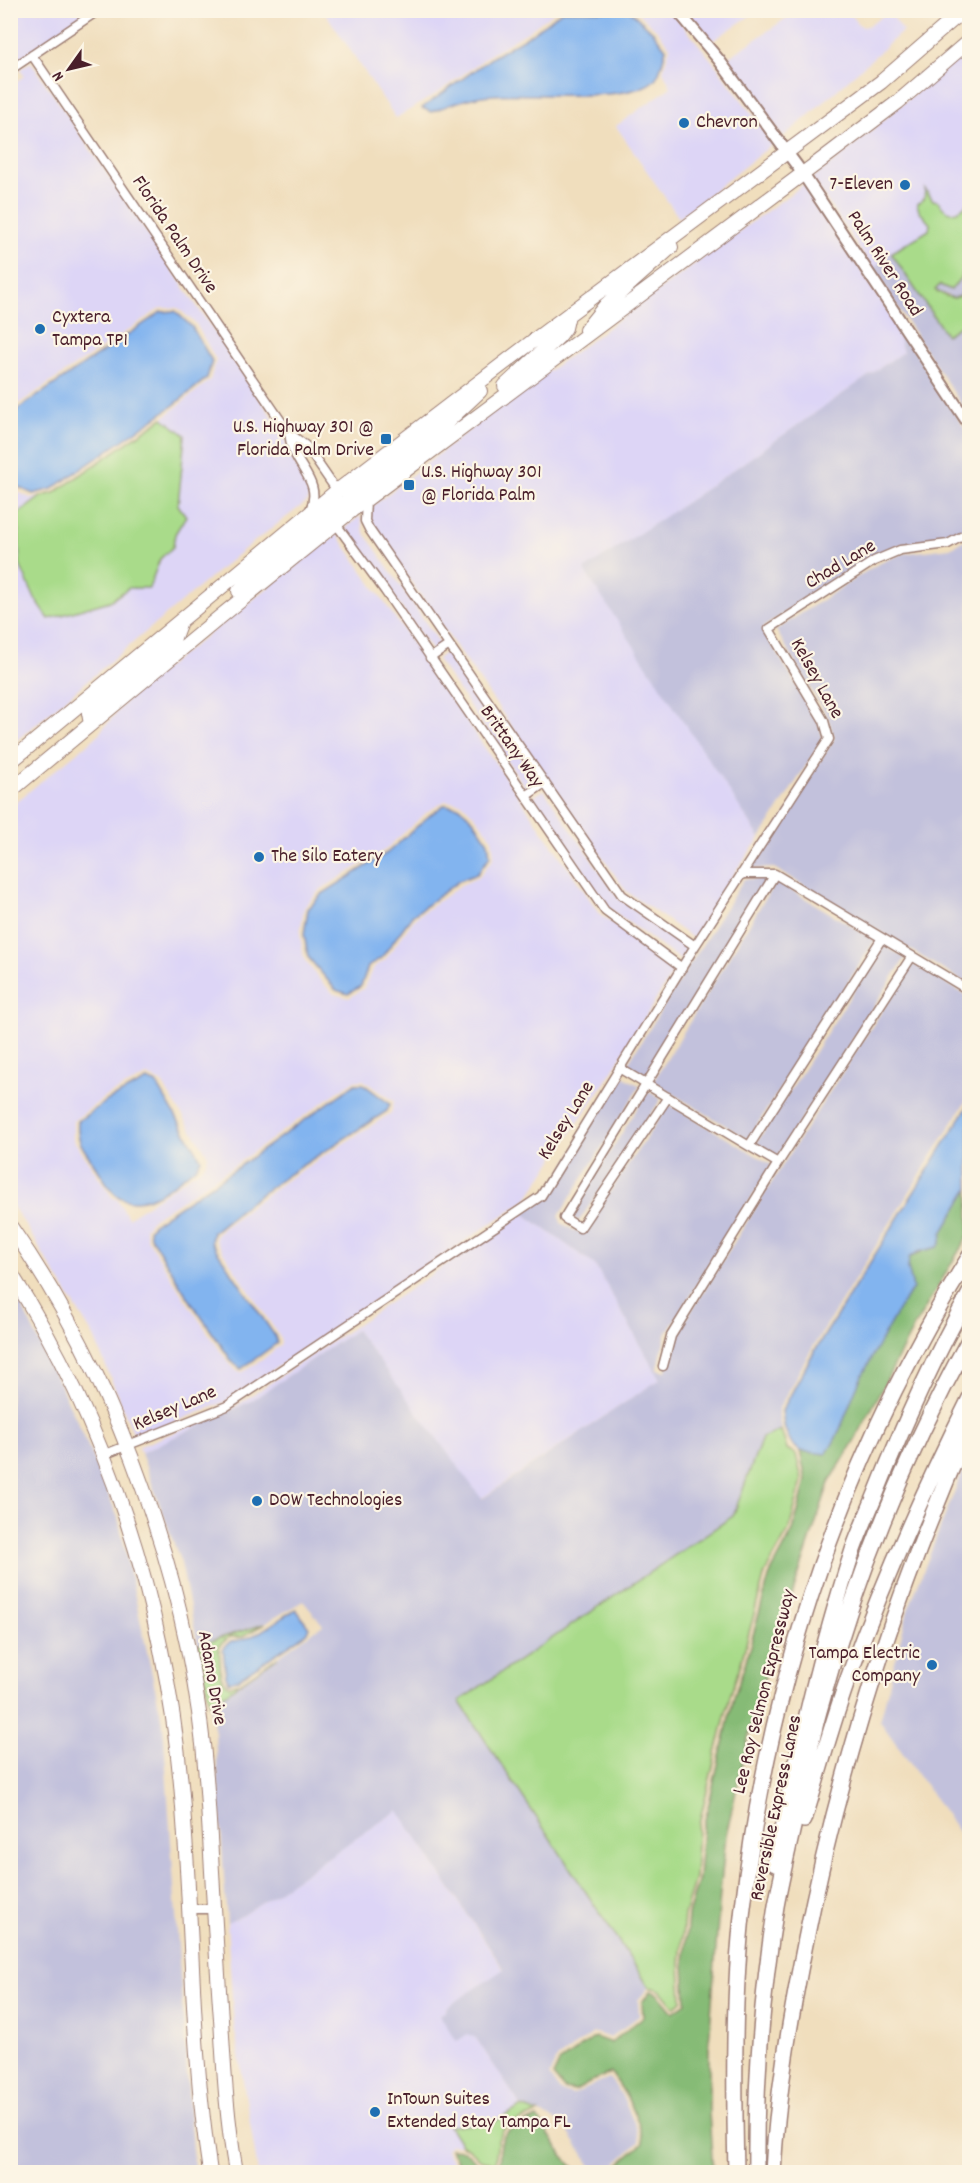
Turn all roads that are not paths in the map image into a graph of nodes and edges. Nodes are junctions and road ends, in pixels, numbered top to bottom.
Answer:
1 (99, 10) edge
2 (678, 10) edge
3 (964, 10) edge
4 (969, 40) edge
5 (32, 55) junction
6 (10, 70) edge
7 (787, 152) junction
8 (803, 174) junction
9 (694, 221) junction
10 (568, 315) junction
11 (582, 338) junction
12 (497, 369) junction
13 (969, 426) edge
14 (289, 433) junction
15 (452, 435) junction
16 (337, 491) junction
17 (366, 500) junction
18 (308, 514) junction
19 (336, 524) junction
20 (969, 532) edge
21 (220, 616) junction
22 (180, 622) junction
23 (769, 629) joint
24 (448, 646) junction
25 (430, 658) junction
26 (91, 724) junction
27 (10, 762) edge
28 (545, 783) junction
29 (10, 791) edge
30 (526, 796) junction
31 (741, 874) junction
32 (775, 874) junction
33 (882, 938) junction
34 (695, 946) junction
35 (912, 956) junction
36 (682, 968) junction
37 (969, 991) edge
38 (620, 1068) junction
39 (646, 1084) junction
40 (668, 1097) junction
41 (749, 1146) junction
42 (778, 1163) junction
43 (10, 1226) edge
44 (969, 1256) edge
45 (10, 1272) edge
46 (969, 1293) edge
47 (969, 1338) edge
48 (663, 1366) dead end
49 (969, 1398) edge
50 (969, 1426) edge
51 (126, 1446) junction
52 (103, 1455) junction
53 (777, 1904) junction
54 (189, 1909) junction
55 (214, 1909) junction
56 (771, 1947) junction
57 (210, 2172) edge
58 (236, 2172) edge
59 (736, 2172) edge
60 (756, 2172) edge
61 (773, 2172) edge

1 - 5 street
2 - 7 street, Palm River Road
3 - 7 main road
4 - 8 main road
5 - 6 street
5 - 14 street, Florida Palm Drive
7 - 8 street, Palm River Road
7 - 9 main road
8 - 11 main road
8 - 13 street, Palm River Road
9 - 10 main road
9 - 11 main road
10 - 12 main road
10 - 15 main road
11 - 15 main road
12 - 16 main road
12 - 19 main road
14 - 16 street, Florida Palm Drive
14 - 18 street, Florida Palm Drive
15 - 17 main road
16 - 18 main road
16 - 21 main road
17 - 19 main road
17 - 24 street, Brittany Way
18 - 22 main road
19 - 21 main road
19 - 25 street, Brittany Way
20 - 23 street, Chad Lane
21 - 26 main road
22 - 26 main road
22 - 27 main road
23 - 31 street, Kelsey Lane
24 - 25 street
24 - 28 street, Brittany Way
25 - 30 street, Brittany Way
26 - 29 main road
28 - 30 street
28 - 34 street, Brittany Way
30 - 36 street, Brittany Way
31 - 32 street
31 - 34 street, Kelsey Lane
32 - 33 street
32 - 39 street
33 - 35 street
33 - 41 street
34 - 36 street, Kelsey Lane
35 - 37 street
35 - 42 street
36 - 38 street, Kelsey Lane
38 - 39 street
38 - 51 street, Kelsey Lane
39 - 40 street
39 - 40 street
40 - 41 street
41 - 42 street
42 - 48 street
43 - 51 main road, Adamo Drive
44 - 59 highway, Lee Roy Selmon Expressway
45 - 52 main road
46 - 56 highway
47 - 53 highway, Reversible Express Lanes
49 - 53 highway
50 - 61 highway
51 - 52 street, Kelsey Lane
51 - 55 main road, Adamo Drive
52 - 54 main road
53 - 56 highway, Reversible Express Lanes
54 - 55 street
54 - 57 main road
55 - 58 main road, Adamo Drive
56 - 60 highway, Reversible Express Lanes

